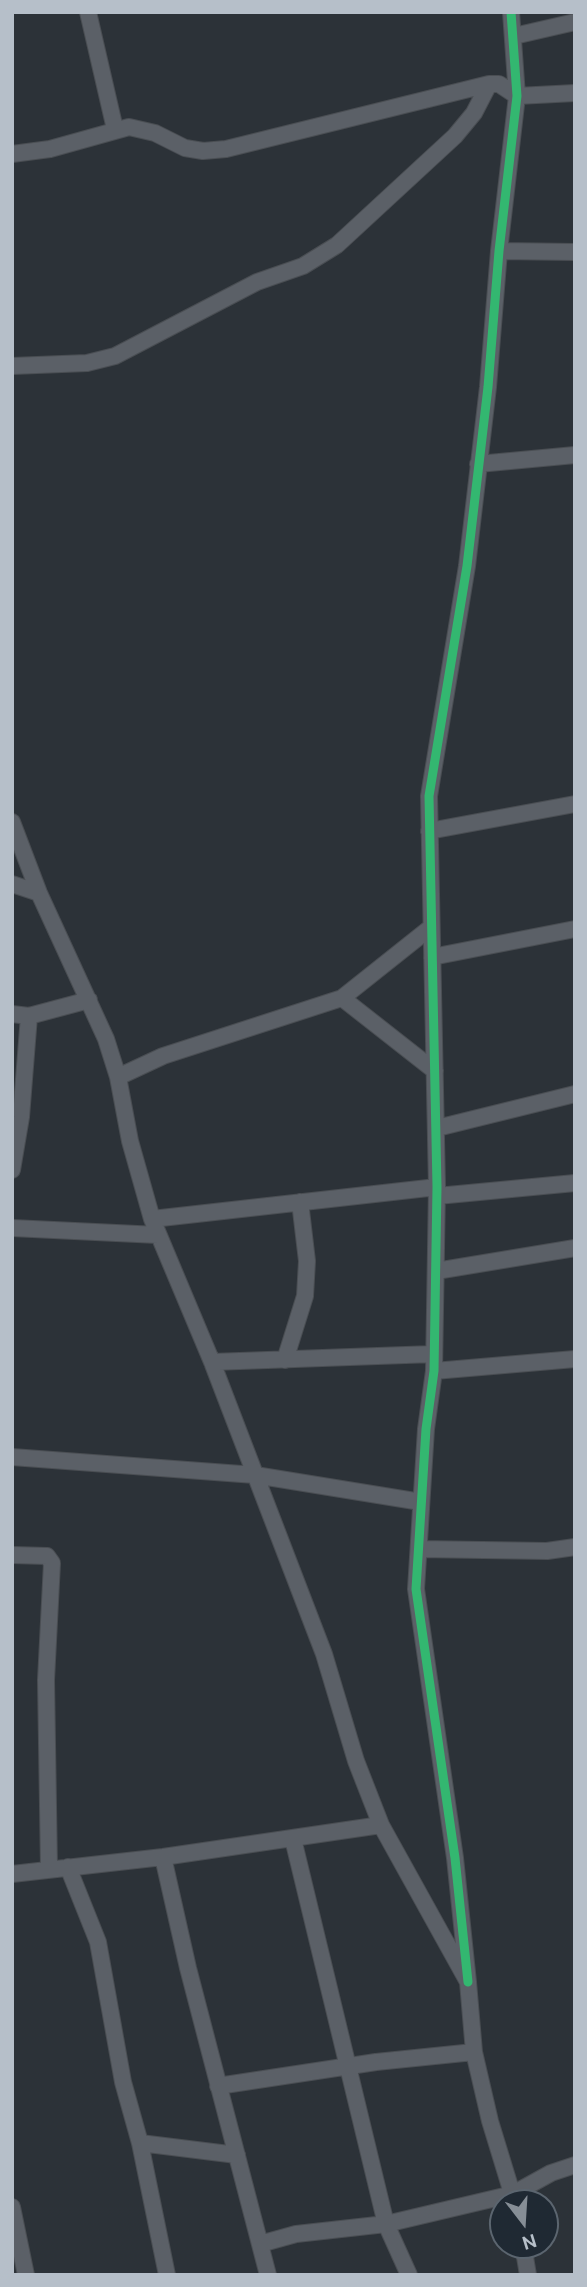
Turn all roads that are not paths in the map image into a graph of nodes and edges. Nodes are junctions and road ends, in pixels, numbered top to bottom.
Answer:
1 (88, 12) edge
2 (511, 12) edge
3 (575, 22) edge
4 (513, 36) junction
5 (489, 84) junction
6 (575, 93) edge
7 (517, 96) junction
8 (115, 129) junction
9 (12, 154) edge
10 (499, 251) junction
11 (575, 252) edge
12 (12, 366) edge
13 (575, 455) edge
14 (478, 464) junction
15 (575, 804) edge
16 (12, 822) edge
17 (429, 831) junction
18 (12, 884) edge
19 (39, 893) junction
20 (430, 928) junction
21 (575, 929) edge
22 (432, 957) junction
23 (342, 998) junction
24 (89, 1000) junction
25 (20, 1015) edge
26 (435, 1071) junction
27 (118, 1077) junction
28 (575, 1094) edge
29 (437, 1128) junction
30 (12, 1170) edge
31 (575, 1183) edge
32 (437, 1191) junction
33 (300, 1202) junction
34 (152, 1219) junction
35 (12, 1228) edge
36 (158, 1235) junction
37 (575, 1248) edge
38 (436, 1271) junction
39 (575, 1359) edge
40 (285, 1360) junction
41 (212, 1362) junction
42 (433, 1363) junction
43 (12, 1457) edge
44 (255, 1475) junction
45 (421, 1502) junction
46 (575, 1547) edge
47 (419, 1549) junction
48 (12, 1555) edge
49 (381, 1825) junction
50 (293, 1839) junction
51 (163, 1857) junction
52 (68, 1867) junction
53 (49, 1869) junction
54 (12, 1874) edge
55 (468, 1982) junction
56 (474, 2052) junction
57 (349, 2068) junction
58 (218, 2086) junction
59 (140, 2143) junction
60 (237, 2155) junction
61 (575, 2165) edge
62 (511, 2189) edge
63 (528, 2189) edge
64 (489, 2204) edge
65 (12, 2207) edge
66 (386, 2224) junction
67 (260, 2244) junction
68 (26, 2275) edge
69 (167, 2275) edge
70 (268, 2275) edge
71 (409, 2275) edge

1 - 8 street
2 - 4 street
3 - 4 street
4 - 7 street
5 - 7 street
5 - 8 street
5 - 12 street
6 - 7 street
7 - 10 street
8 - 9 street
10 - 11 street
10 - 14 street
13 - 14 street
14 - 17 street
15 - 17 street
16 - 19 street
17 - 20 street
18 - 19 street
19 - 24 street
20 - 22 street
20 - 23 street
21 - 22 street
22 - 26 street
23 - 26 street
23 - 27 street
24 - 25 street
24 - 27 street
25 - 30 street
26 - 29 street
27 - 34 street
28 - 29 street
29 - 32 street
31 - 32 street
32 - 33 street
32 - 38 street
33 - 34 street
33 - 40 street
34 - 36 street
35 - 36 street
36 - 41 street
37 - 38 street
38 - 42 street
39 - 42 street
40 - 41 street
40 - 42 street
41 - 44 street
42 - 45 street
43 - 44 street
44 - 45 street
44 - 49 street
45 - 47 street
46 - 47 street
47 - 55 street
48 - 53 street
49 - 50 street
49 - 55 street
50 - 51 street
50 - 57 street
51 - 52 street
51 - 58 street
52 - 53 street
52 - 59 street
53 - 54 street
55 - 56 street
56 - 57 street
56 - 62 street
57 - 58 street
57 - 66 street
58 - 60 street
59 - 60 street
59 - 69 street
60 - 67 street
61 - 63 street
64 - 66 street
65 - 68 street
66 - 67 street
66 - 71 street
67 - 70 street

